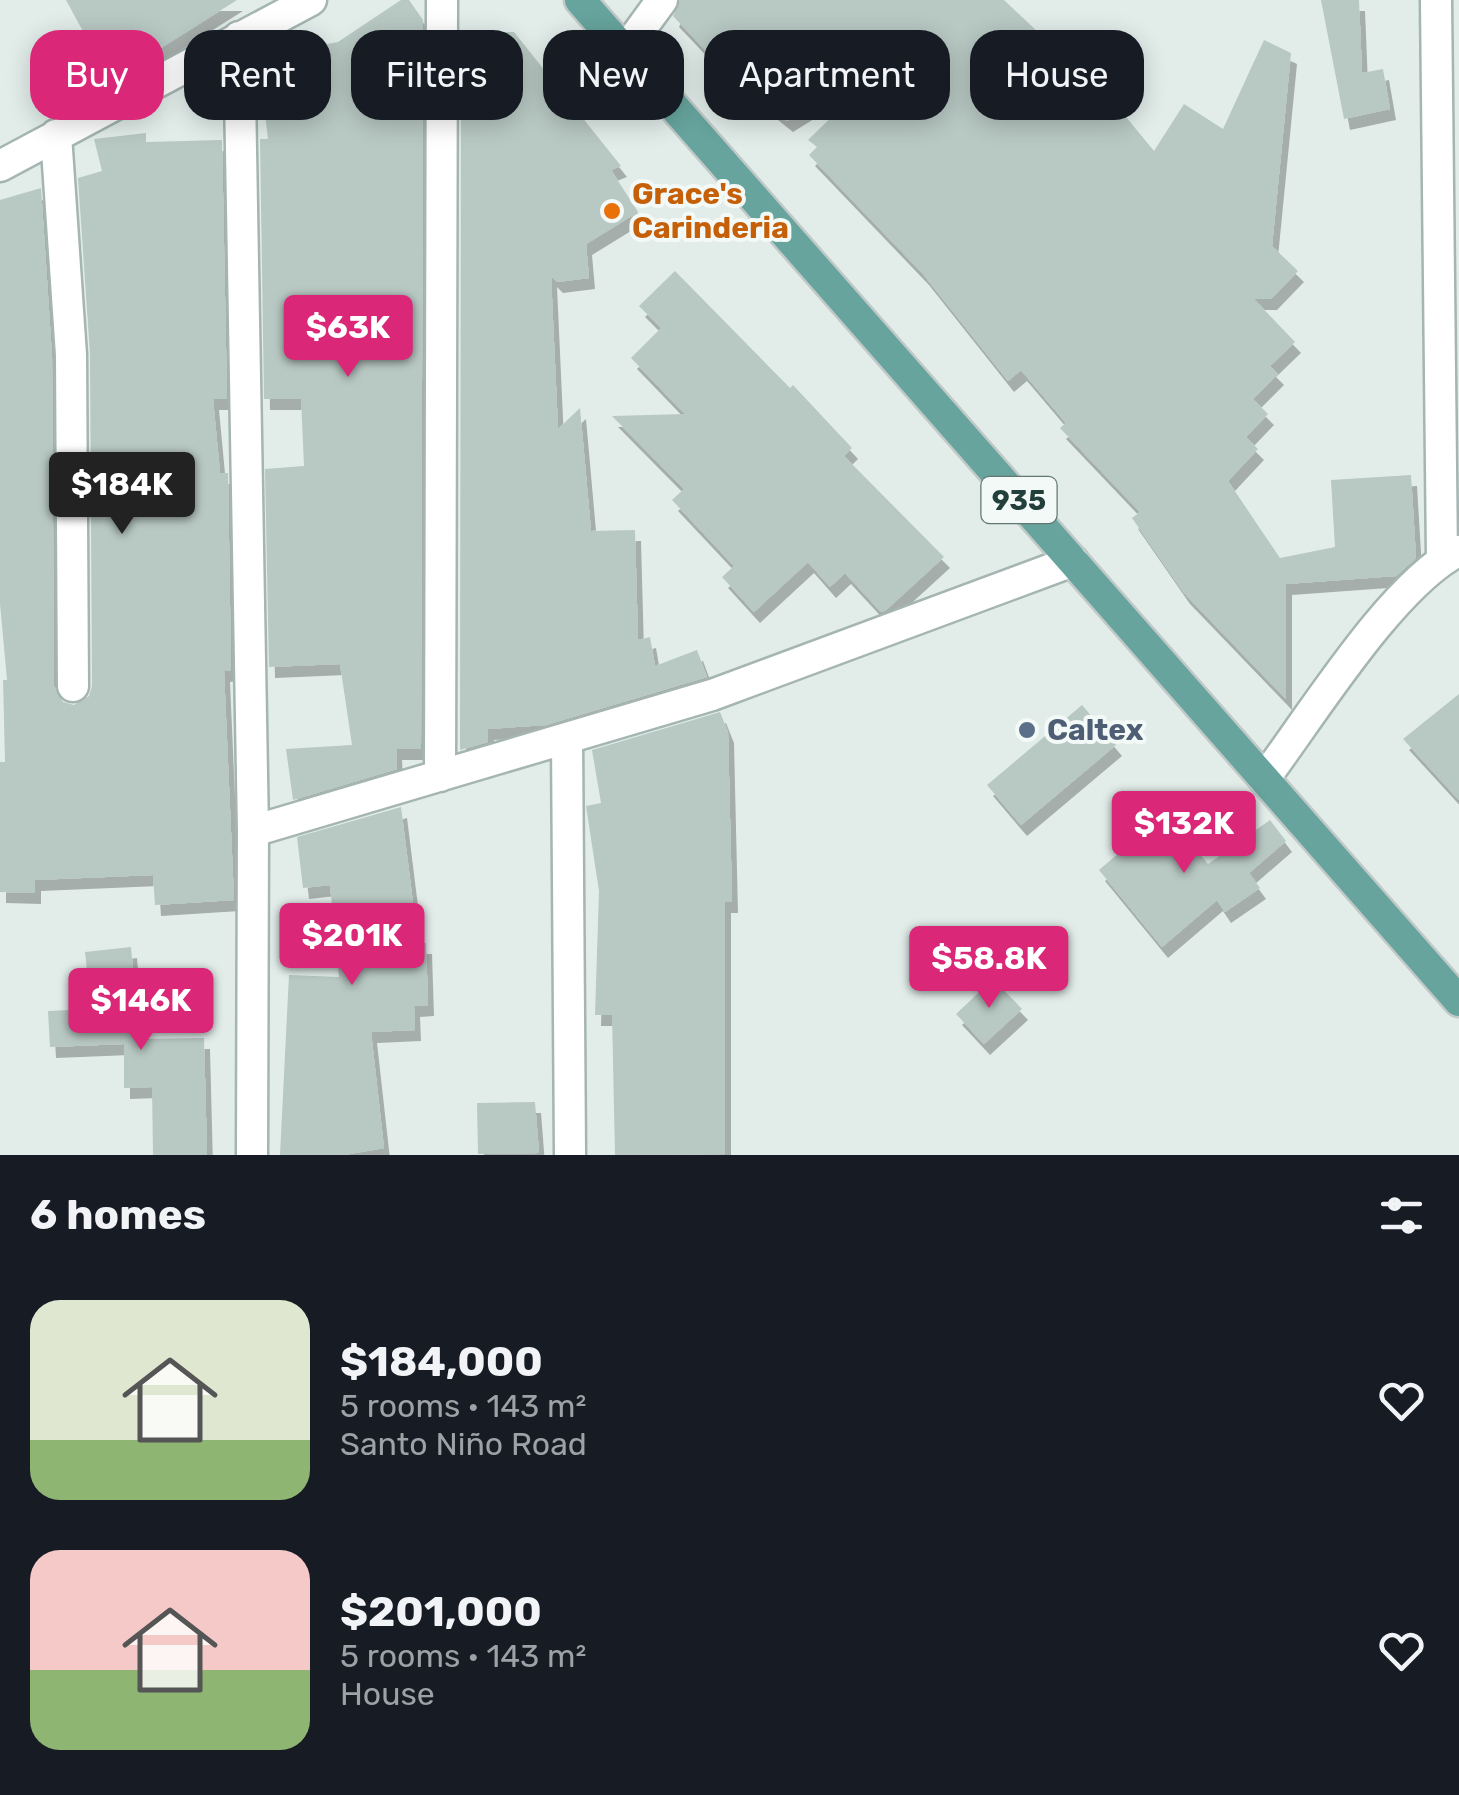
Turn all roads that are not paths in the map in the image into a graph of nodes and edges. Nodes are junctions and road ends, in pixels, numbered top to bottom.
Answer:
1 (312, 0) edge
2 (442, 0) edge
3 (580, 0) edge
4 (662, 0) edge
5 (1436, 0) edge
6 (253, 30) edge
7 (605, 30) edge
8 (640, 30) edge
9 (184, 67) edge
10 (241, 120) edge
11 (684, 120) edge
12 (56, 136) junction
13 (0, 166) edge
14 (1450, 555) edge
15 (1073, 562) junction
16 (73, 686) dead end
17 (567, 739) junction
18 (440, 776) junction
19 (1264, 778) junction
20 (254, 831) junction
21 (1459, 1001) edge
22 (252, 1155) edge
23 (570, 1155) edge

1 - 6 street
2 - 18 street
3 - 7 main road, 935
4 - 8 street
5 - 14 street
9 - 12 street
10 - 20 street
11 - 15 main road, 935
12 - 13 street
12 - 16 street
14 - 19 street
15 - 17 street
15 - 19 main road, 935
17 - 18 street
17 - 23 street
18 - 20 street
19 - 21 main road, 935
20 - 22 street

